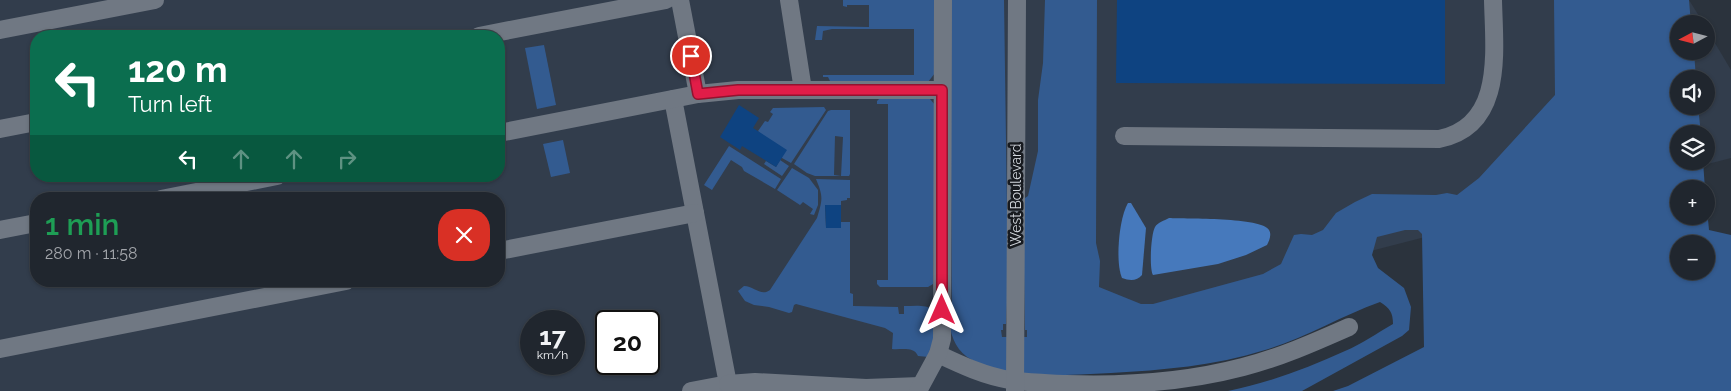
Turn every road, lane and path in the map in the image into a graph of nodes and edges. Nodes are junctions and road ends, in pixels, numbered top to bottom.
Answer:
1 (155, 0) edge
2 (666, 0) edge
3 (680, 0) edge
4 (789, 0) edge
5 (943, 0) edge
6 (1017, 0) edge
7 (1493, 0) edge
8 (0, 30) edge
9 (505, 31) edge
10 (803, 90) junction
11 (942, 90) junction
12 (698, 94) junction
13 (673, 99) junction
14 (30, 123) edge
15 (0, 130) edge
16 (505, 132) edge
17 (1124, 136) dead end
18 (247, 182) edge
19 (196, 192) edge
20 (695, 213) junction
21 (30, 224) edge
22 (0, 230) edge
23 (505, 251) edge
24 (315, 287) edge
25 (1349, 327) dead end
26 (0, 348) edge
27 (938, 354) junction
28 (728, 384) junction
29 (919, 388) edge
30 (690, 391) edge
31 (1015, 391) edge

1 - 8 street
2 - 9 street
3 - 12 street
4 - 10 street
5 - 11 street
6 - 31 street, West Boulevard
7 - 17 street
10 - 11 street
10 - 12 street
11 - 27 street
12 - 13 street
13 - 16 street
13 - 20 street
14 - 15 street
18 - 19 street
20 - 23 street
20 - 28 street
21 - 22 street
24 - 26 street
25 - 27 street
27 - 29 street
28 - 29 street
28 - 30 street

